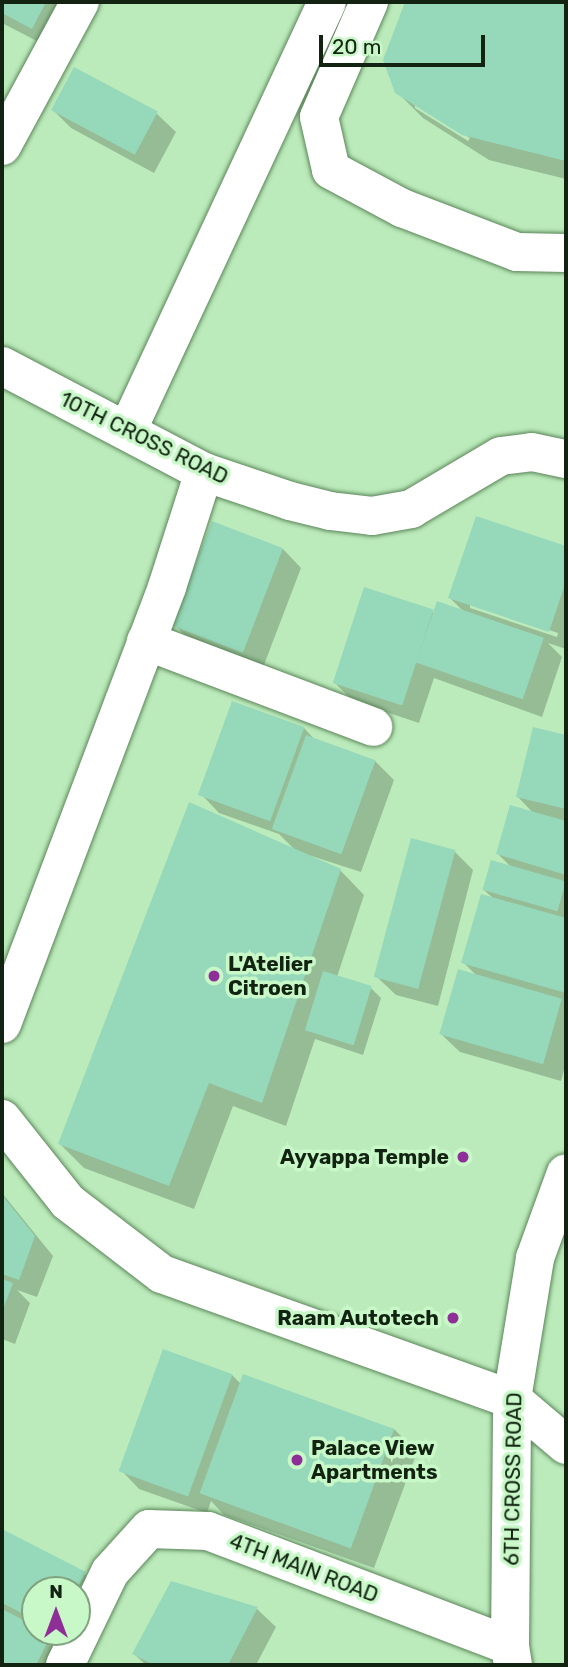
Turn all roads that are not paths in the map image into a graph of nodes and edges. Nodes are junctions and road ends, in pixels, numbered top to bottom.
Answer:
1 (80, 2) edge
2 (327, 2) edge
3 (369, 2) edge
4 (2, 146) edge
5 (566, 253) edge
6 (2, 366) edge
7 (127, 431) junction
8 (566, 459) edge
9 (204, 472) junction
10 (146, 642) junction
11 (373, 727) dead end
12 (2, 1024) edge
13 (2, 1119) edge
14 (566, 1173) edge
15 (512, 1399) junction
16 (566, 1445) edge
17 (512, 1656) edge
18 (65, 1665) edge

1 - 4 street
2 - 7 street
3 - 5 street
6 - 7 street, 10TH CROSS ROAD
7 - 9 street, 10TH CROSS ROAD
8 - 9 street, 10TH CROSS ROAD
9 - 10 street
10 - 11 street
10 - 12 street
13 - 15 street
14 - 15 street, 6TH CROSS ROAD
15 - 16 street
15 - 17 street, 6TH CROSS ROAD
17 - 18 street, 4TH MAIN ROAD

